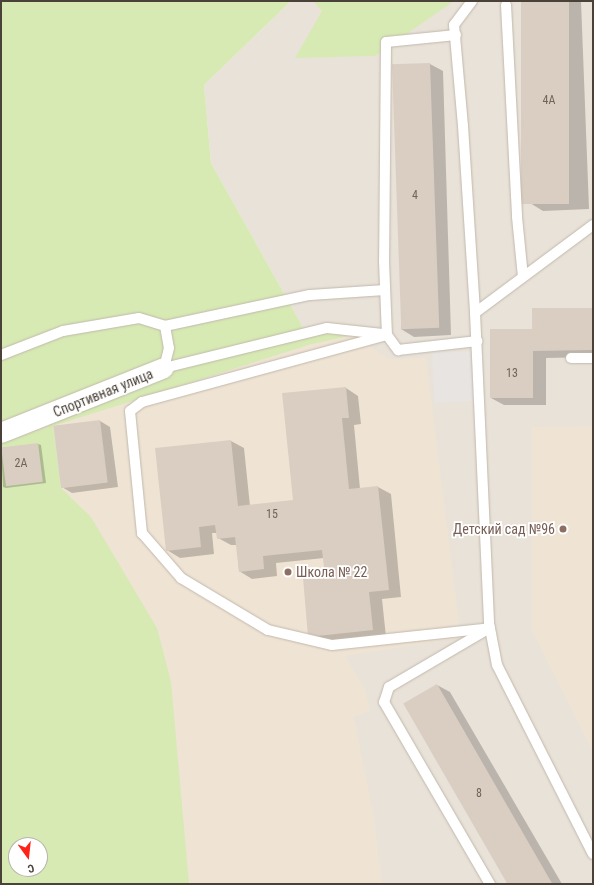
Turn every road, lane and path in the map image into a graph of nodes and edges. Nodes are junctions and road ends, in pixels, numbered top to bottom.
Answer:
1 (472, 1) edge
2 (506, 5) dead end
3 (456, 35) junction
4 (593, 225) edge
5 (523, 277) junction
6 (385, 290) junction
7 (475, 312) junction
8 (164, 326) junction
9 (387, 335) junction
10 (477, 341) junction
11 (1, 355) edge
12 (571, 358) dead end
13 (593, 358) edge
14 (164, 368) junction
15 (1, 433) edge
16 (490, 628) junction
17 (593, 854) edge
18 (490, 884) edge

1 - 3 lane
2 - 5 lane
3 - 6 lane
3 - 7 lane
4 - 5 lane
5 - 7 lane
6 - 8 lane
6 - 9 lane
7 - 10 lane
8 - 11 lane
8 - 14 lane, Спортивная улица
9 - 10 lane
9 - 14 lane
9 - 16 lane
10 - 16 lane
12 - 13 lane
14 - 15 street, Спортивная улица
16 - 17 lane
16 - 18 lane

